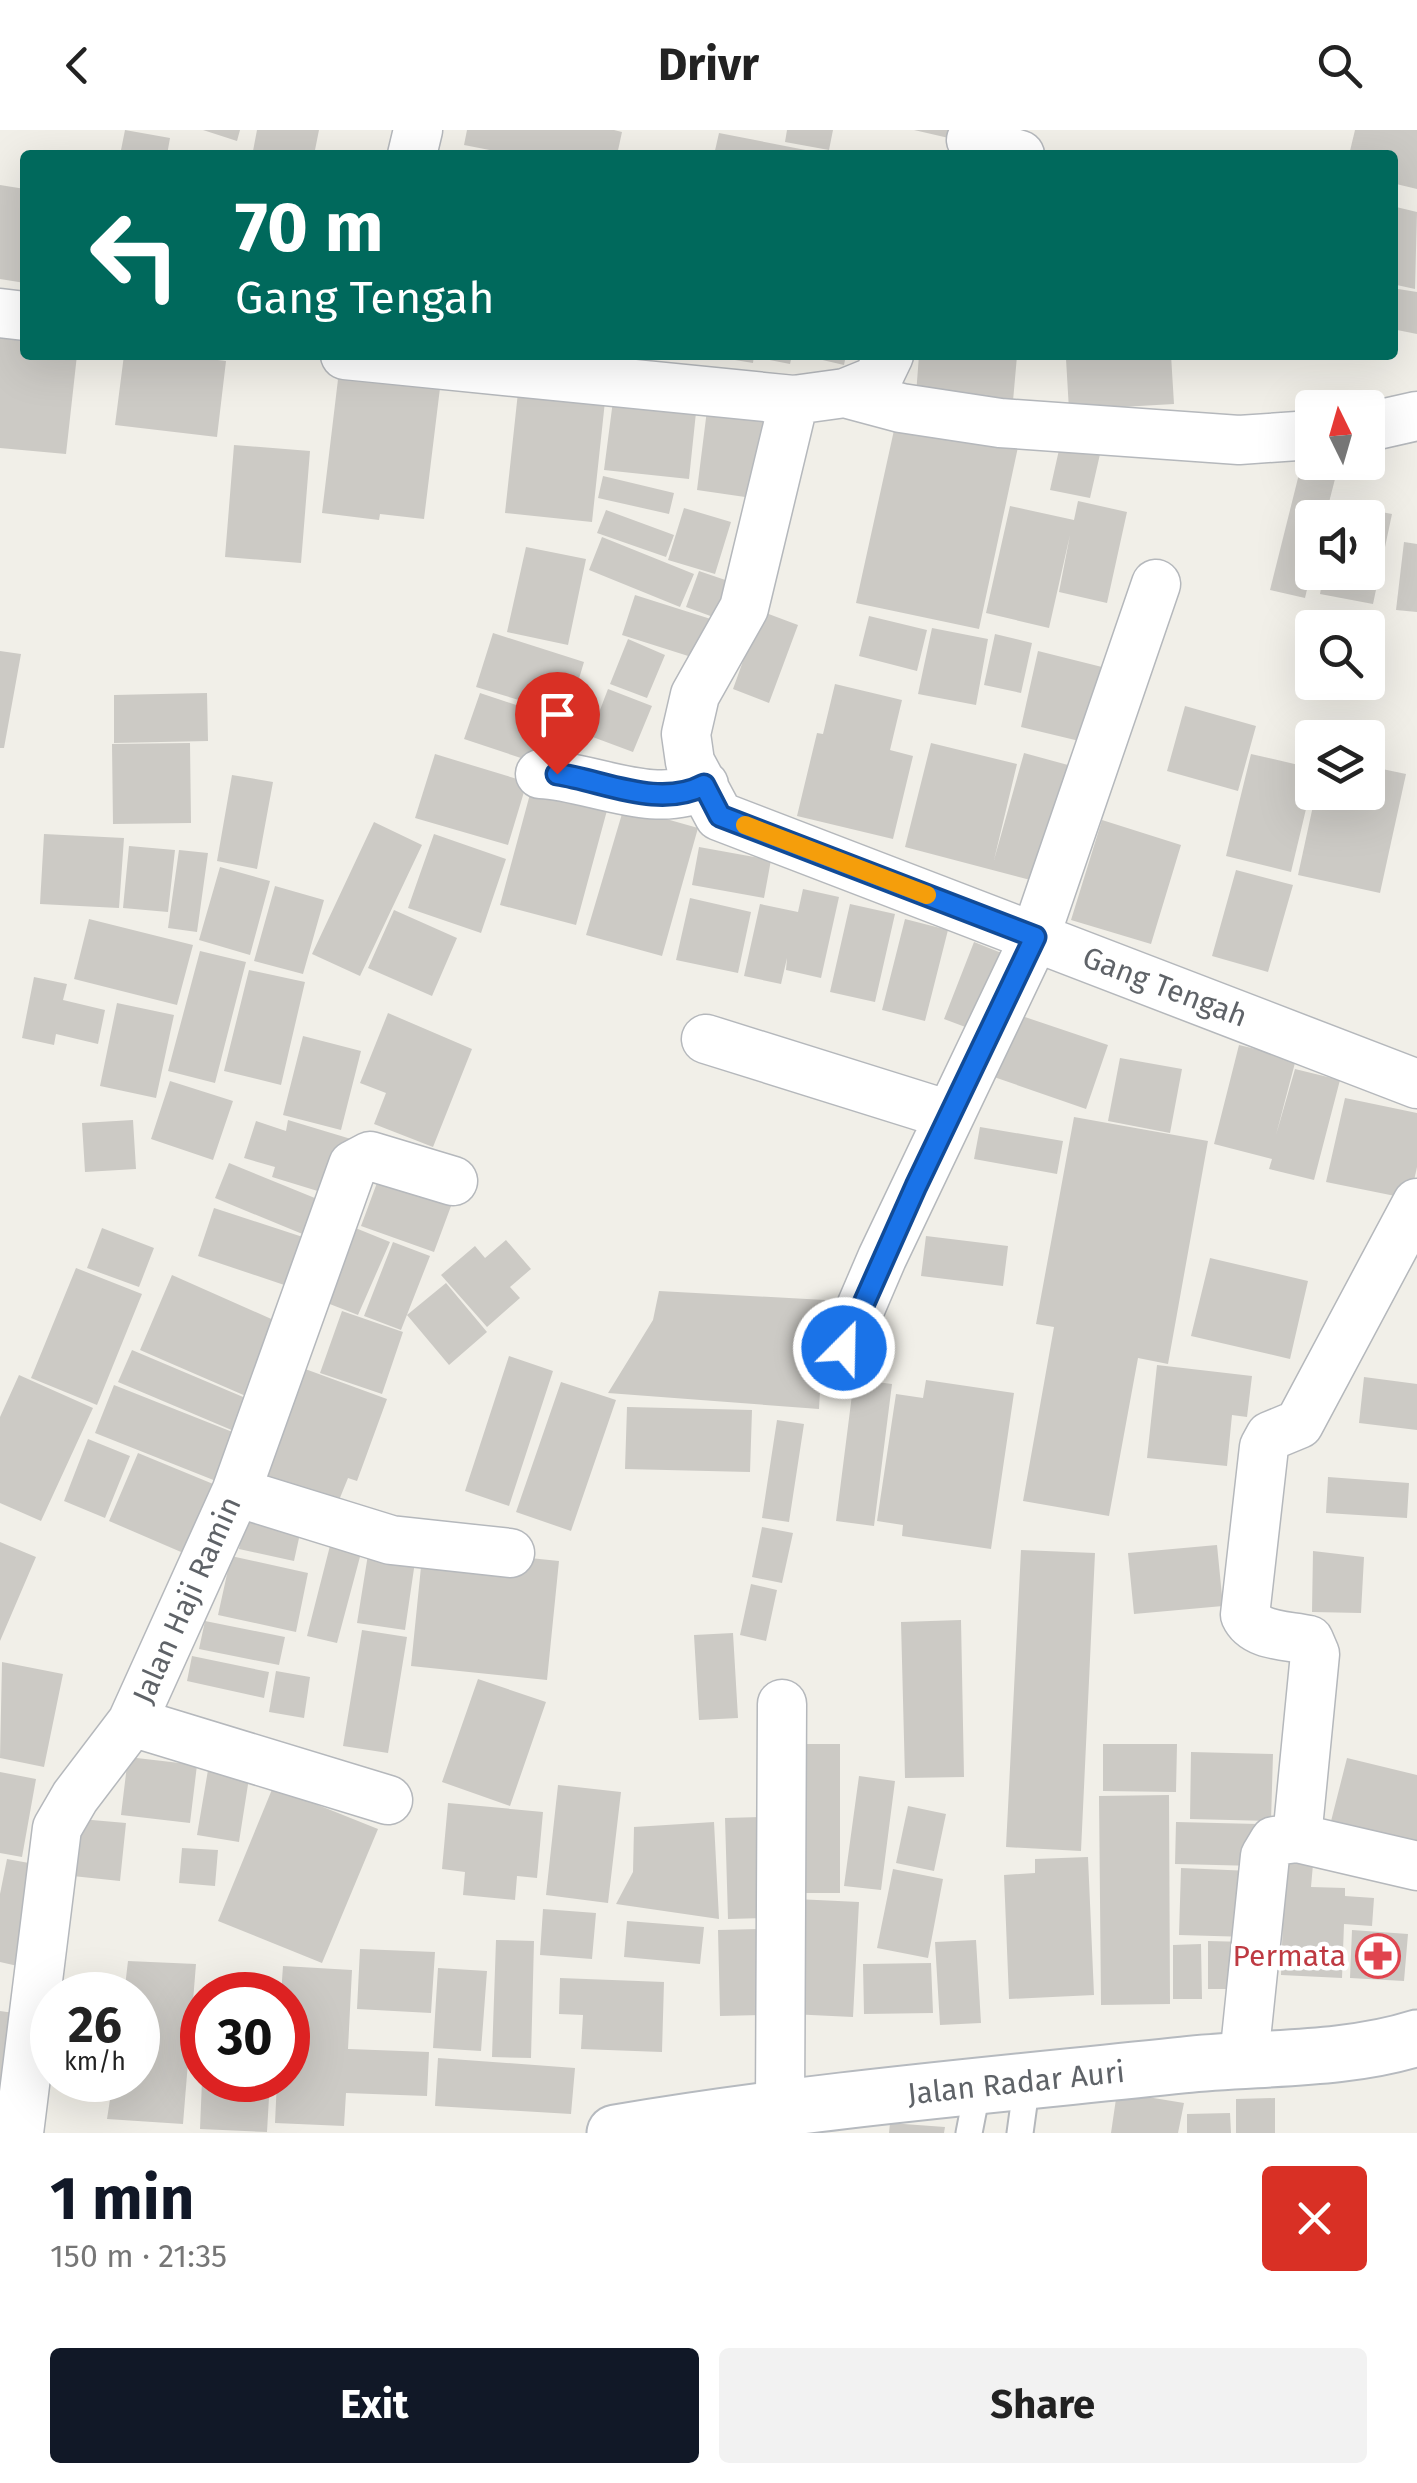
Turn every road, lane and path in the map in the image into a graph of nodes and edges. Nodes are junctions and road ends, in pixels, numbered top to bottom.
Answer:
1 (970, 142) edge
2 (1001, 150) edge
3 (396, 360) edge
4 (886, 360) edge
5 (844, 393) junction
6 (794, 400) junction
7 (1417, 416) edge
8 (1385, 423) edge
9 (1295, 436) edge
10 (1156, 584) dead end
11 (540, 774) dead end
12 (704, 785) junction
13 (1035, 937) junction
14 (706, 1038) dead end
15 (1417, 1084) edge
16 (949, 1114) junction
17 (453, 1181) dead end
18 (1417, 1203) edge
19 (844, 1348) dead end
20 (236, 1492) junction
21 (510, 1553) dead end
22 (782, 1704) dead end
23 (132, 1722) junction
24 (388, 1800) dead end
25 (1297, 1838) junction
26 (1417, 1866) edge
27 (1417, 2038) edge
28 (1244, 2058) junction
29 (780, 2107) junction
30 (998, 2109) edge
31 (19, 2133) edge
32 (619, 2133) edge

1 - 2 street
3 - 6 street
4 - 5 street
5 - 6 street
5 - 9 street
6 - 12 street, Gang Tengah
7 - 8 street
10 - 13 street
11 - 12 street
12 - 13 street, Gang Tengah
13 - 15 street, Gang Tengah
13 - 16 street
14 - 16 street
16 - 19 street
17 - 20 street, Jalan Haji Ramin
18 - 25 street
20 - 21 street
20 - 23 street, Jalan Haji Ramin
22 - 29 street
23 - 24 street
23 - 31 street, Jalan Haji Ramin
25 - 26 street
25 - 28 street
27 - 28 main road, Jalan Radar Auri
28 - 30 main road, Jalan Radar Auri
29 - 30 main road, Jalan Radar Auri
29 - 32 main road, Jalan Radar Auri

